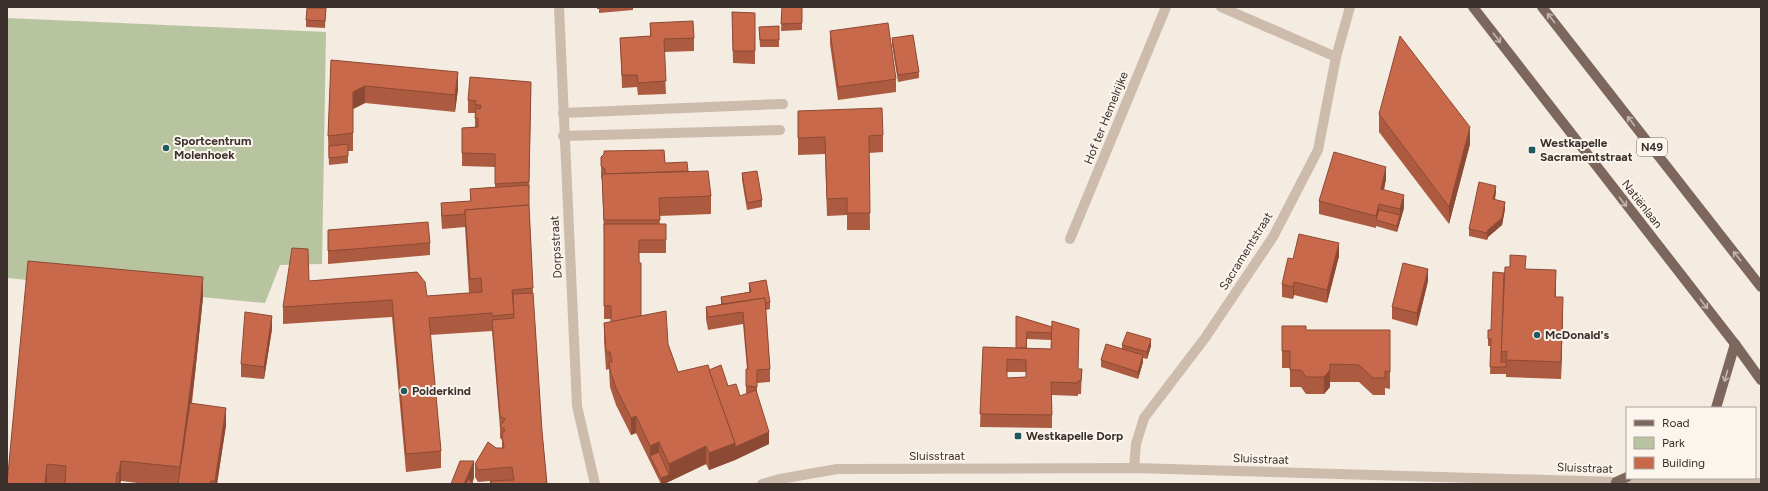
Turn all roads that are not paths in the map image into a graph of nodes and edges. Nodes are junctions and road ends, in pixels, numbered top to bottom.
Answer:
1 (559, 7) edge
2 (1166, 7) edge
3 (1221, 7) edge
4 (1350, 7) edge
5 (1473, 7) edge
6 (1542, 7) edge
7 (1336, 57) junction
8 (783, 104) dead end
9 (562, 113) junction
10 (780, 130) dead end
11 (563, 136) junction
12 (1070, 239) dead end
13 (1761, 287) edge
14 (1735, 344) junction
15 (1761, 380) edge
16 (1716, 407) edge
17 (1134, 468) junction
18 (1626, 477) edge
19 (1616, 482) junction
20 (1761, 483) edge
21 (594, 484) edge
22 (762, 484) edge

1 - 9 street, Dorpsstraat
2 - 12 street, Hof ter Hemelrijke
3 - 7 street
4 - 7 street, Sacramentstraat
5 -> 14 main road, Natiënlaan
13 -> 6 main road, N49
7 - 17 street, Sacramentstraat
8 - 9 street
9 - 11 street, Dorpsstraat
10 - 11 street
11 - 21 street, Dorpsstraat
14 - 15 main road, Natiënlaan
14 -> 16 main road
17 - 19 street, Sluisstraat
17 - 22 street, Sluisstraat
18 - 19 main road
19 - 20 street, Sluisstraat

